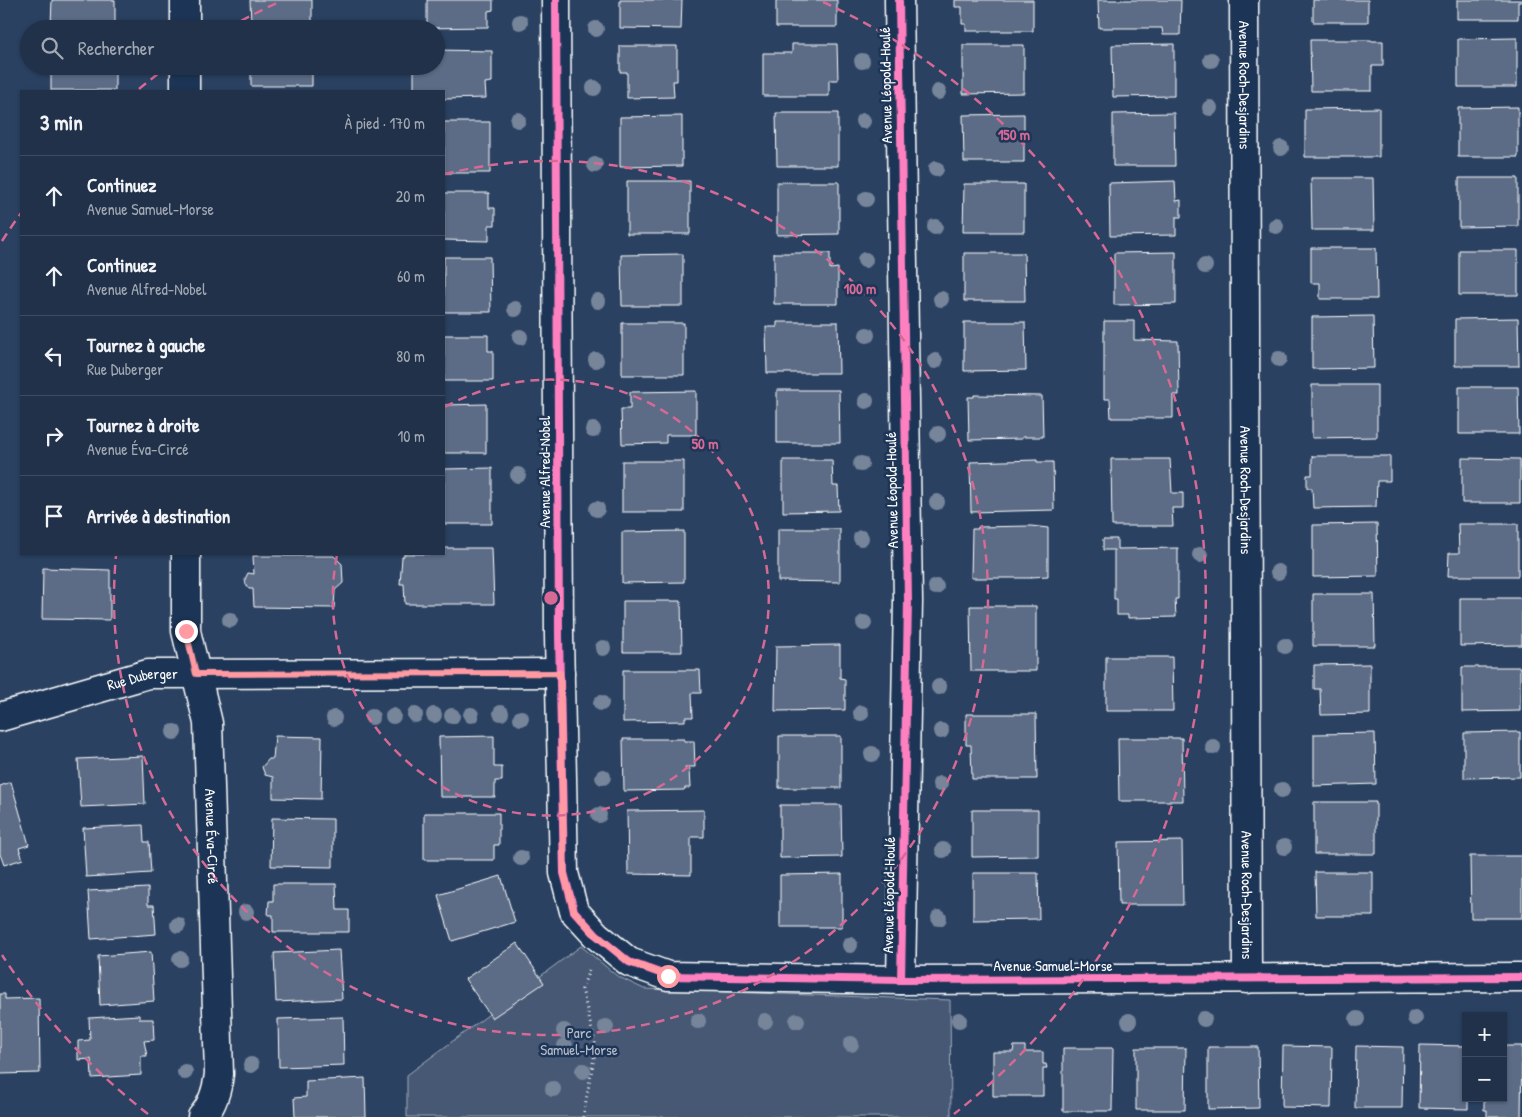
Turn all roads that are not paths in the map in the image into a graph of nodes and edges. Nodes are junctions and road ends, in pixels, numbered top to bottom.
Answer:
1 (185, 0) edge
2 (556, 0) edge
3 (899, 0) edge
4 (1244, 0) edge
5 (185, 20) edge
6 (185, 75) edge
7 (185, 90) edge
8 (186, 555) edge
9 (560, 673) junction
10 (196, 674) junction
11 (0, 717) edge
12 (598, 937) joint
13 (1522, 977) edge
14 (1247, 979) junction
15 (901, 980) junction
16 (202, 1117) edge

1 - 5 street
2 - 9 street, Avenue Alfred-Nobel
3 - 15 street, Avenue Léopold-Houlé
4 - 14 street, Avenue Roch-Desjardins
6 - 7 street
8 - 10 street, Avenue Éva-Circé
9 - 10 street, Rue Duberger
9 - 12 street, Avenue Alfred-Nobel
10 - 11 street, Rue Duberger
10 - 16 street, Avenue Éva-Circé
12 - 15 street, Avenue Samuel-Morse
13 - 14 street, Avenue Samuel-Morse
14 - 15 street, Avenue Samuel-Morse

